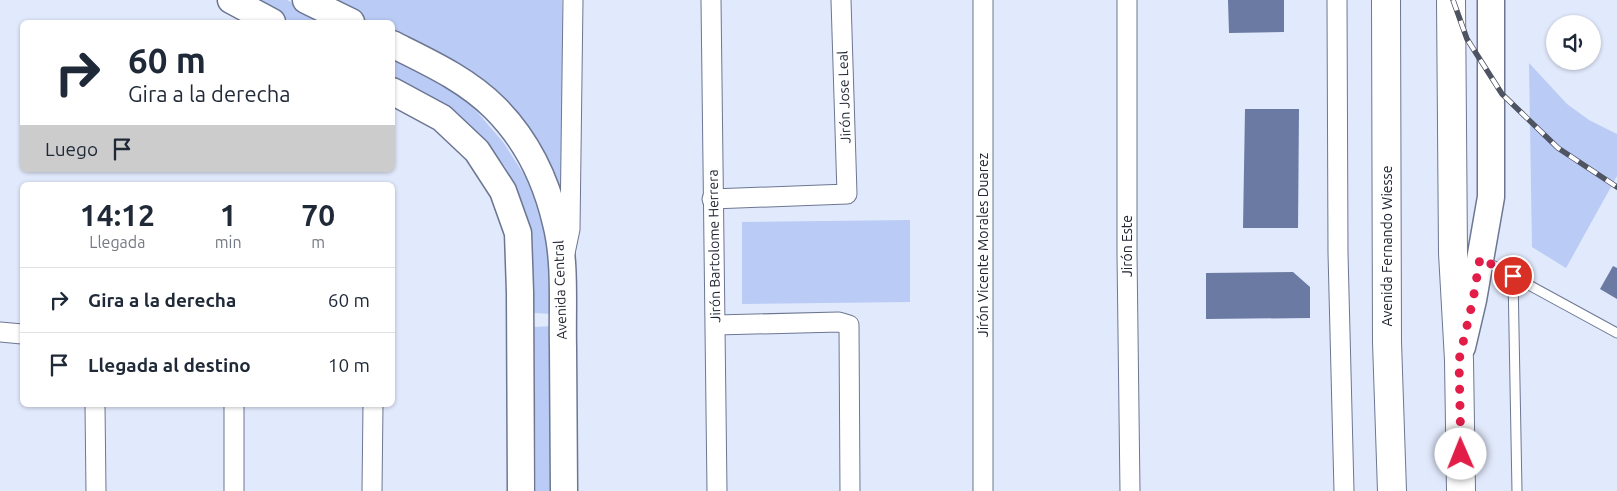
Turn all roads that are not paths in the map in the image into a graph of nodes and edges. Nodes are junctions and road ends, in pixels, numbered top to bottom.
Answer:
1 (231, 0) edge
2 (306, 0) edge
3 (573, 0) edge
4 (711, 0) edge
5 (841, 0) edge
6 (983, 0) edge
7 (1127, 0) edge
8 (1337, 0) edge
9 (1386, 0) edge
10 (1451, 0) edge
11 (1491, 0) edge
12 (268, 20) edge
13 (347, 20) edge
14 (395, 46) edge
15 (395, 93) edge
16 (712, 199) junction
17 (1480, 258) junction
18 (562, 269) junction
19 (1513, 276) junction
20 (716, 325) junction
21 (0, 332) edge
22 (1617, 333) edge
23 (20, 334) edge
24 (1459, 360) junction
25 (95, 407) edge
26 (234, 407) edge
27 (373, 407) edge
28 (96, 491) edge
29 (234, 491) edge
30 (372, 491) edge
31 (521, 491) edge
32 (564, 491) edge
33 (717, 491) edge
34 (850, 491) edge
35 (983, 491) edge
36 (1130, 491) edge
37 (1344, 491) edge
38 (1392, 491) edge
39 (1462, 491) edge
40 (1517, 491) edge

1 - 12 main road
2 - 13 main road
3 - 18 street
4 - 16 street, Jirón Bartolome Herrera
5 - 16 street, Jirón Jose Leal
6 - 35 street, Jirón Vicente Morales Duarez
7 - 36 street, Jirón Este
8 - 37 street
9 - 38 main road, Avenida Fernando Wiesse
10 - 24 main road
11 - 17 main road
14 - 18 main road, Avenida Central
15 - 31 main road
16 - 20 street, Jirón Bartolome Herrera
17 - 19 lane
17 - 24 main road
18 - 32 main road, Avenida Central
19 - 22 lane
19 - 40 lane
20 - 33 street, Jirón Bartolome Herrera
20 - 34 street
21 - 23 street
24 - 39 main road
25 - 28 street
26 - 29 street
27 - 30 street

